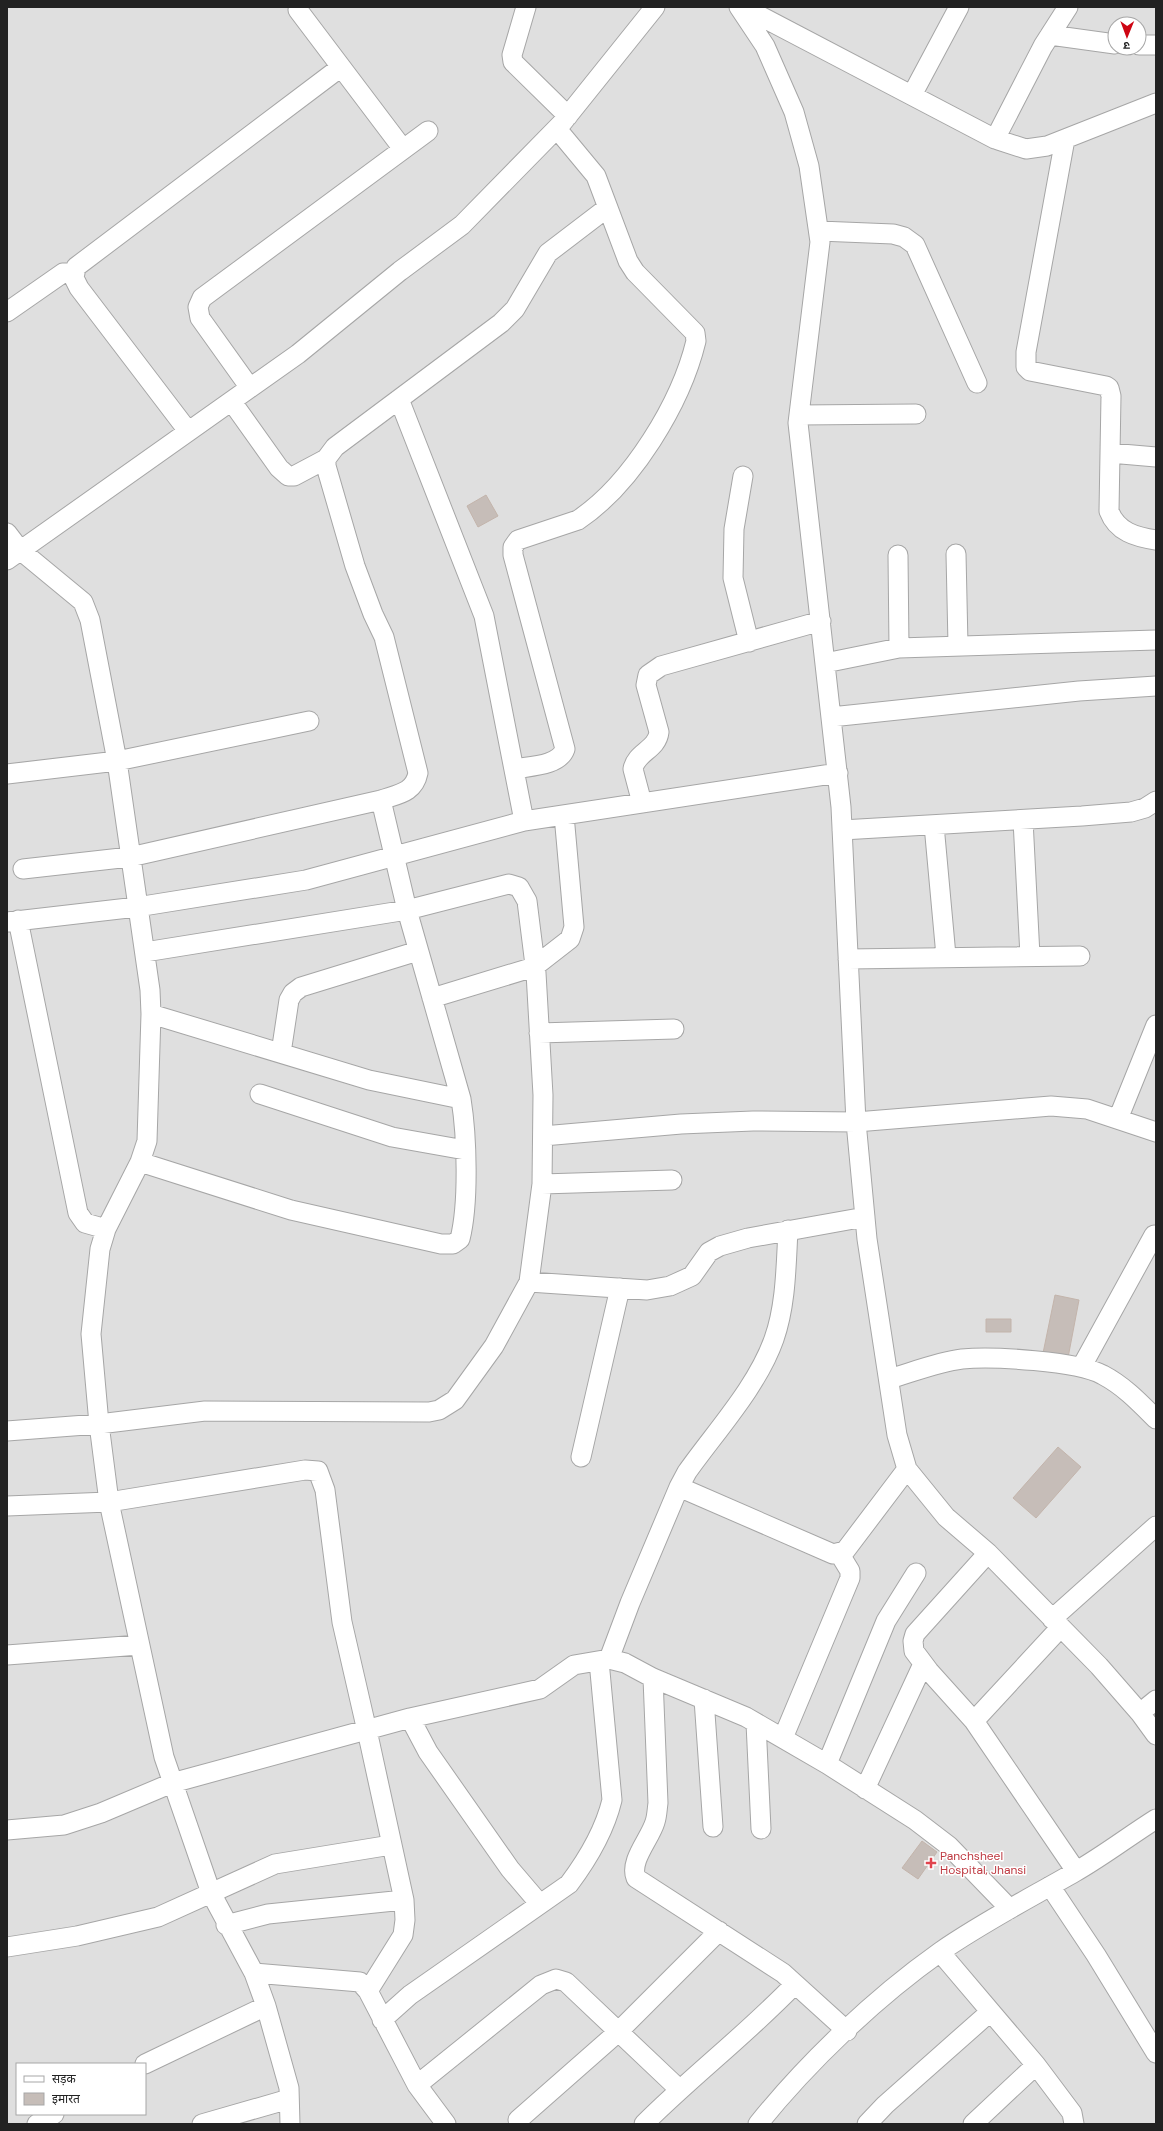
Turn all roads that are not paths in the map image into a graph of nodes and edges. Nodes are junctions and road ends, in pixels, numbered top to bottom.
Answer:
1 (526, 7) edge
2 (655, 7) edge
3 (739, 7) edge
4 (743, 7) edge
5 (959, 7) edge
6 (1068, 7) edge
7 (298, 10) dead end
8 (1050, 35) junction
9 (1107, 43) edge
10 (341, 67) junction
11 (912, 95) junction
12 (1156, 103) edge
13 (562, 122) junction
14 (428, 130) dead end
15 (995, 139) junction
16 (1065, 139) junction
17 (403, 149) junction
18 (607, 208) junction
19 (819, 231) junction
20 (74, 272) junction
21 (7, 312) edge
22 (977, 383) dead end
23 (250, 388) junction
24 (399, 399) junction
25 (232, 402) junction
26 (916, 414) dead end
27 (799, 415) junction
28 (188, 431) junction
29 (1110, 454) junction
30 (1156, 457) edge
31 (326, 459) junction
32 (743, 476) dead end
33 (7, 533) edge
34 (1156, 540) edge
35 (956, 554) dead end
36 (14, 555) edge
37 (898, 556) dead end
38 (821, 621) junction
39 (1156, 640) edge
40 (749, 642) junction
41 (958, 645) junction
42 (898, 648) junction
43 (825, 663) junction
44 (1156, 686) edge
45 (831, 718) junction
46 (309, 721) dead end
47 (117, 761) junction
48 (514, 769) junction
49 (7, 774) edge
50 (838, 774) junction
51 (381, 800) junction
52 (1156, 801) edge
53 (642, 803) junction
54 (564, 814) junction
55 (524, 820) junction
56 (1023, 820) junction
57 (934, 825) junction
58 (842, 830) junction
59 (130, 857) junction
60 (393, 857) junction
61 (23, 869) dead end
62 (137, 907) junction
63 (406, 910) junction
64 (13, 921) edge
65 (418, 950) junction
66 (145, 952) junction
67 (946, 956) junction
68 (1030, 956) junction
69 (1080, 956) dead end
70 (848, 959) junction
71 (534, 966) junction
72 (432, 998) junction
73 (151, 1014) junction
74 (1156, 1025) edge
75 (674, 1029) dead end
76 (539, 1033) junction
77 (281, 1053) junction
78 (260, 1094) dead end
79 (461, 1100) junction
80 (1118, 1119) junction
81 (856, 1122) junction
82 (1156, 1132) edge
83 (543, 1136) junction
84 (465, 1150) junction
85 (140, 1162) junction
86 (672, 1180) dead end
87 (542, 1184) junction
88 (865, 1217) junction
89 (106, 1229) junction
90 (788, 1230) junction
91 (1154, 1235) dead end
92 (529, 1282) junction
93 (620, 1288) junction
94 (1082, 1366) junction
95 (889, 1379) junction
96 (1156, 1420) edge
97 (98, 1424) junction
98 (7, 1431) edge
99 (581, 1457) dead end
100 (907, 1469) junction
101 (680, 1487) junction
102 (109, 1502) junction
103 (7, 1506) edge
104 (1156, 1526) edge
105 (839, 1553) junction
106 (988, 1553) junction
107 (916, 1573) dead end
108 (1056, 1624) junction
109 (139, 1645) junction
110 (7, 1655) edge
111 (604, 1660) junction
112 (923, 1664) junction
113 (653, 1678) junction
114 (704, 1698) junction
115 (1156, 1700) edge
116 (1140, 1713) junction
117 (410, 1718) junction
118 (974, 1720) junction
119 (756, 1722) junction
120 (367, 1729) junction
121 (1156, 1735) edge
122 (784, 1738) junction
123 (827, 1764) junction
124 (172, 1783) junction
125 (865, 1789) junction
126 (1156, 1819) edge
127 (713, 1827) dead end
128 (762, 1829) dead end
129 (7, 1830) edge
130 (391, 1845) junction
131 (1076, 1872) junction
132 (1050, 1886) junction
133 (211, 1893) junction
134 (404, 1900) junction
135 (539, 1903) junction
136 (1010, 1909) junction
137 (226, 1925) junction
138 (719, 1931) junction
139 (7, 1947) edge
140 (940, 1952) junction
141 (254, 1973) junction
142 (795, 1984) junction
143 (368, 1991) junction
144 (266, 2006) junction
145 (990, 2012) junction
146 (382, 2020) junction
147 (846, 2031) junction
148 (618, 2032) junction
149 (1156, 2053) edge
150 (146, 2064) edge
151 (1036, 2065) junction
152 (417, 2085) junction
153 (679, 2089) junction
154 (289, 2099) junction
155 (52, 2115) edge
156 (518, 2120) dead end
157 (37, 2124) edge
158 (202, 2124) edge
159 (290, 2124) edge
160 (446, 2124) edge
161 (644, 2124) edge
162 (758, 2124) edge
163 (867, 2124) edge
164 (973, 2124) edge
165 (1074, 2124) edge

1 - 13 street
2 - 13 street
3 - 19 street
4 - 11 street
5 - 11 street
6 - 8 street
7 - 10 street
8 - 9 street
8 - 15 street
10 - 17 street
10 - 20 street
11 - 15 street
12 - 16 street
13 - 18 street
13 - 23 street
14 - 17 street
15 - 16 street
16 - 29 street
17 - 23 street
18 - 24 street
18 - 48 street
19 - 22 street
19 - 27 street
20 - 21 street
20 - 28 street
23 - 25 street
24 - 31 street
24 - 48 street
25 - 28 street
25 - 31 street
26 - 27 street
27 - 38 street
28 - 36 street
29 - 30 street
29 - 34 street
31 - 51 street
32 - 40 street
33 - 36 street
35 - 41 street
36 - 47 street
37 - 42 street
38 - 40 street
38 - 43 street
39 - 41 street
40 - 53 street
41 - 42 street
42 - 43 street
43 - 45 street
44 - 45 street
45 - 50 street
46 - 47 street
47 - 49 street
47 - 59 street
48 - 55 street
50 - 53 street
50 - 58 street
51 - 59 street
51 - 60 street
52 - 56 street
53 - 54 street
54 - 55 street
54 - 71 street
55 - 60 street
56 - 57 street
56 - 68 street
57 - 58 street
57 - 67 street
58 - 70 street
59 - 61 street
59 - 62 street
60 - 62 street
60 - 63 street
62 - 64 street
62 - 66 street
63 - 65 street
63 - 66 street
63 - 71 street
64 - 89 street
65 - 72 street
65 - 77 street
66 - 73 street
67 - 68 street
67 - 70 street
68 - 69 street
70 - 81 street
71 - 72 street
71 - 76 street
72 - 79 street
73 - 77 street
73 - 85 street
74 - 80 street
75 - 76 street
76 - 83 street
77 - 79 street
78 - 84 street
79 - 84 street
80 - 81 street
80 - 82 street
81 - 83 street
81 - 88 street
83 - 87 street
84 - 85 street
85 - 89 street
86 - 87 street
87 - 92 street
88 - 90 street
88 - 95 street
89 - 97 street
90 - 93 street
90 - 101 street
91 - 94 street
92 - 93 street
92 - 97 street
93 - 99 street
94 - 95 street
94 - 96 street
95 - 100 street
97 - 98 street
97 - 102 street
100 - 105 street
100 - 106 street
101 - 105 street
101 - 111 street
102 - 103 street
102 - 109 street
102 - 120 street
104 - 108 street
105 - 122 street
106 - 108 street
106 - 112 street
107 - 123 street
108 - 116 street
108 - 118 street
109 - 110 street
109 - 124 street
111 - 113 street
111 - 117 street
111 - 135 street
112 - 118 street
112 - 125 street
113 - 114 street
113 - 138 street
114 - 119 street
114 - 127 street
115 - 116 street
116 - 121 street
117 - 120 street
117 - 135 street
118 - 131 street
119 - 122 street
119 - 128 street
120 - 124 street
120 - 130 street
122 - 123 street
123 - 125 street
124 - 129 street
124 - 133 street
125 - 136 street
126 - 131 street
130 - 133 street
130 - 134 street
131 - 132 street
132 - 136 street
132 - 149 street
133 - 137 street
133 - 139 street
134 - 137 street
134 - 143 street
135 - 146 street
136 - 140 street
137 - 141 street
138 - 142 street
138 - 148 street
140 - 145 street
140 - 147 street
141 - 143 street
141 - 144 street
142 - 147 street
142 - 153 street
143 - 146 street
144 - 150 street
144 - 154 street
145 - 151 street
145 - 163 street
146 - 152 street
147 - 162 street
148 - 152 street
148 - 153 street
148 - 156 street
151 - 164 street
151 - 165 street
152 - 160 street
153 - 161 street
154 - 158 street
154 - 159 street
155 - 157 street

